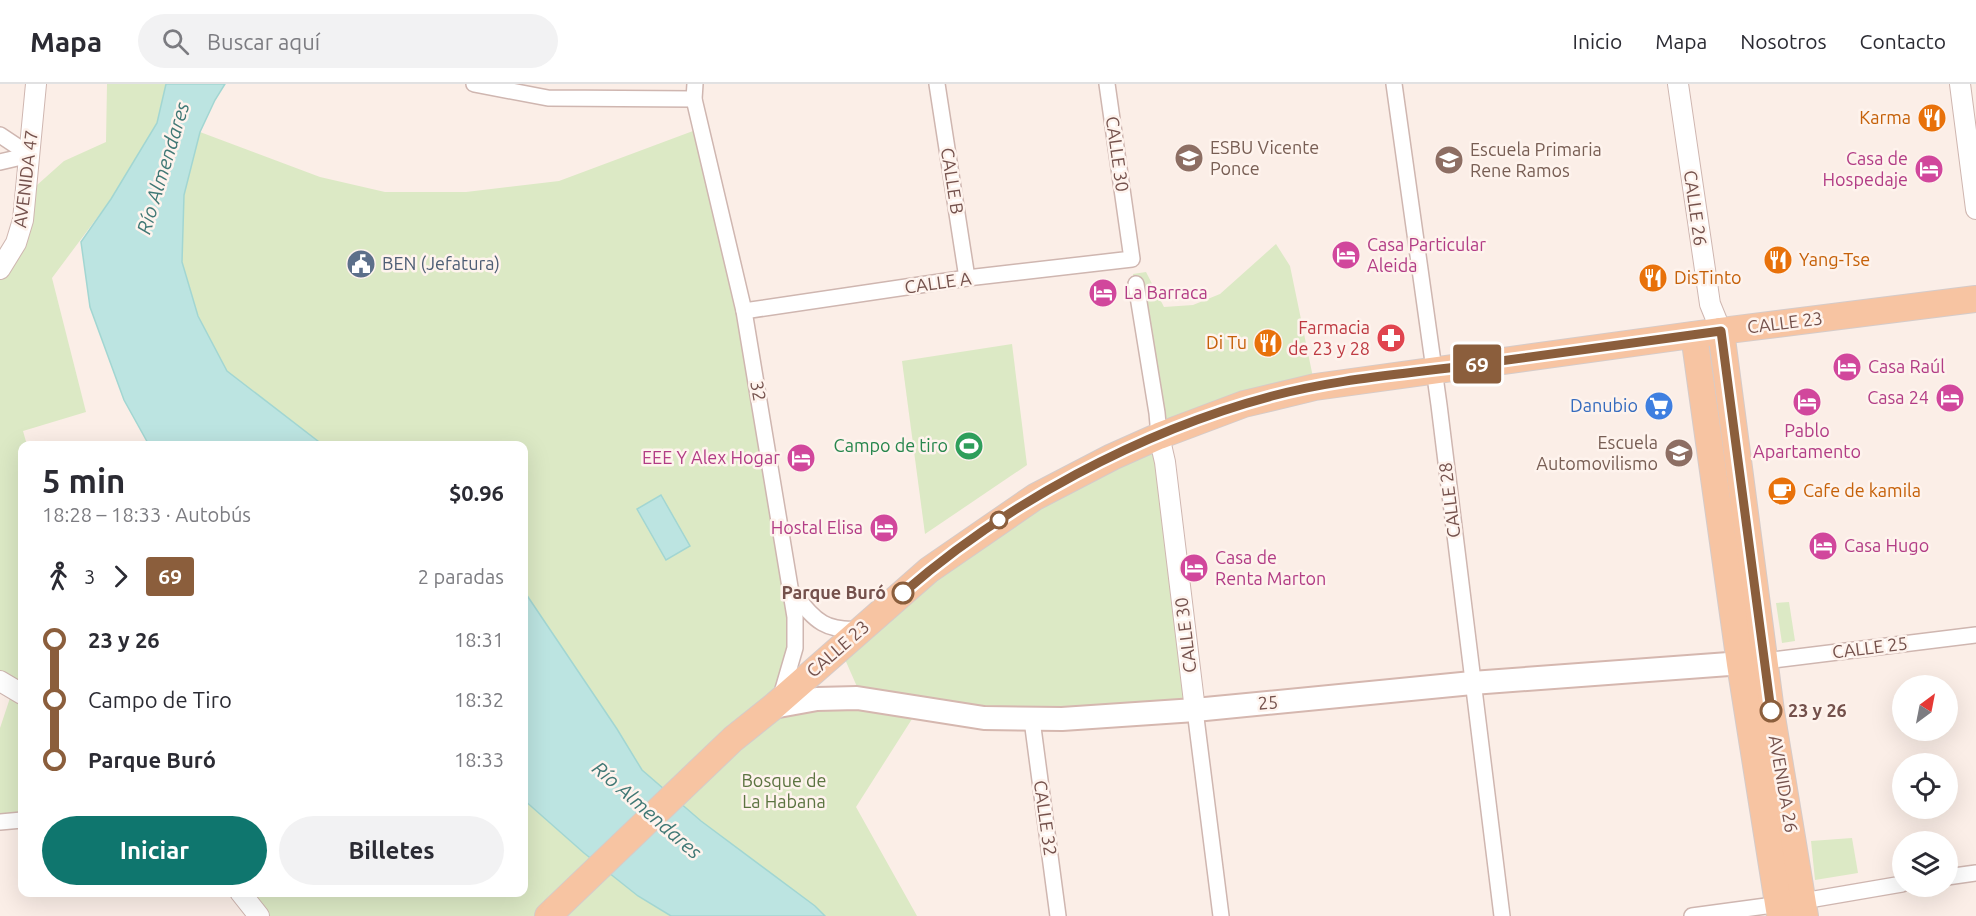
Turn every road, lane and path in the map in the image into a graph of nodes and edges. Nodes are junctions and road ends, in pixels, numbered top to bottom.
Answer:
1 (36, 84) edge
2 (474, 84) edge
3 (937, 84) edge
4 (1107, 84) edge
5 (1394, 84) edge
6 (1678, 84) edge
7 (1960, 84) edge
8 (695, 92) edge
9 (0, 135) edge
10 (30, 155) junction
11 (0, 162) edge
12 (1976, 209) edge
13 (1132, 259) joint
14 (0, 269) edge
15 (967, 278) junction
16 (1136, 284) dead end
17 (1976, 299) edge
18 (744, 311) junction
19 (1721, 331) junction
20 (1694, 335) junction
21 (1434, 370) junction
22 (1159, 436) junction
23 (1713, 471) junction
24 (1743, 510) junction
25 (791, 590) junction
26 (862, 629) junction
27 (1976, 635) edge
28 (1752, 662) junction
29 (0, 681) edge
30 (1472, 683) junction
31 (18, 692) edge
32 (776, 703) junction
33 (1195, 710) junction
34 (1032, 720) junction
35 (18, 820) edge
36 (0, 822) edge
37 (1976, 873) edge
38 (1958, 875) edge
39 (1892, 886) edge
40 (244, 897) edge
41 (1792, 910) edge
42 (259, 916) edge
43 (548, 916) edge
44 (1058, 916) edge
45 (1221, 916) edge
46 (1502, 916) edge
47 (1692, 916) edge

1 - 10 street, AVENIDA 47
2 - 8 street
3 - 15 street, CALLE B
4 - 13 street, CALLE 30
5 - 21 street, CALLE 28
6 - 19 street, CALLE 26
7 - 12 street
8 - 18 street, 32
9 - 10 street
10 - 11 street
10 - 14 street, AVENIDA 47
13 - 15 street, CALLE A
15 - 18 street, CALLE A
16 - 22 street, CALLE 30
17 - 19 main road, CALLE 23
18 - 25 street, 32
19 - 20 main road, CALLE 23
19 - 24 main road, AVENIDA 26
20 - 21 main road, CALLE 23
20 - 23 main road
21 - 22 main road, CALLE 23
21 - 30 street, CALLE 28
22 - 26 main road, CALLE 23
22 - 33 street, CALLE 30
23 - 24 main road
23 - 28 main road
24 - 28 main road, AVENIDA 26
25 - 26 street
25 - 32 street, 32
26 - 32 main road, CALLE 23
27 - 28 street, CALLE 25
28 - 30 main road, 25
28 - 41 main road, AVENIDA 26
29 - 31 street
30 - 33 main road, 25
30 - 46 street, CALLE 28
32 - 34 main road, 25
32 - 43 main road, CALLE 23
33 - 34 main road, 25
33 - 45 street, CALLE 30
34 - 44 street, CALLE 32
35 - 36 street
37 - 38 street
39 - 41 street
40 - 42 street
41 - 47 street

